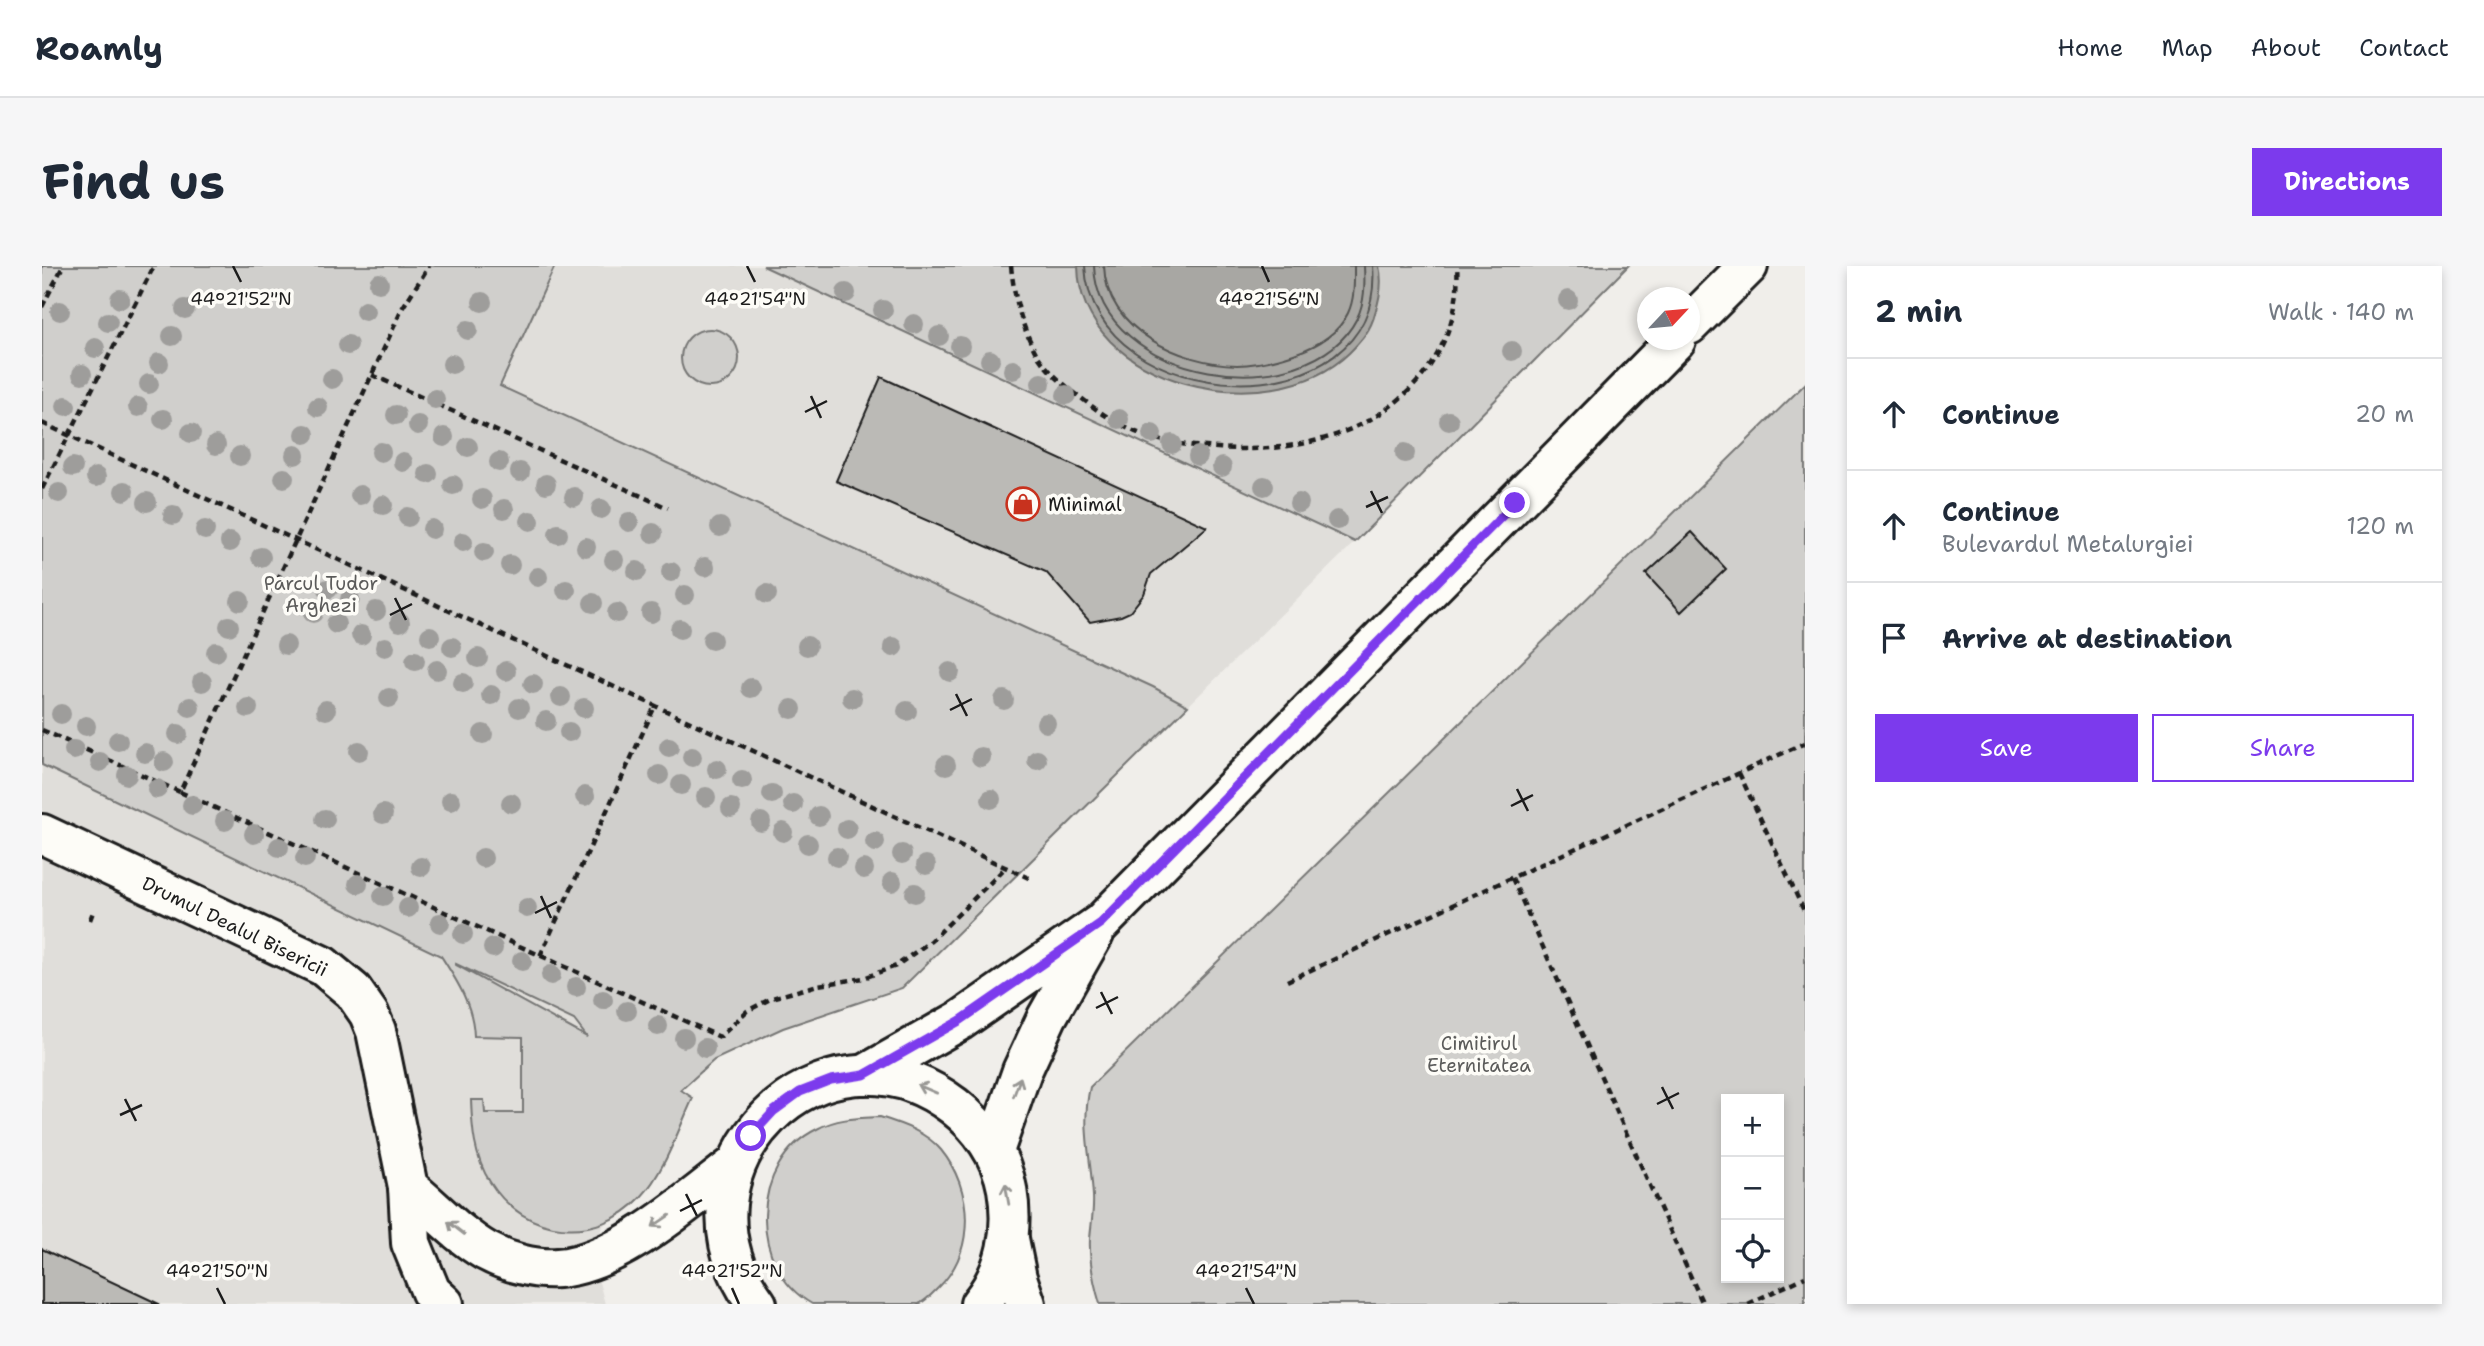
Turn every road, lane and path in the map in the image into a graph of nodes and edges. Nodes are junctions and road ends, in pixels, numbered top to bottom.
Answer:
1 (64, 266) edge
2 (154, 266) edge
3 (429, 266) edge
4 (1011, 266) edge
5 (1457, 266) edge
6 (1748, 266) edge
7 (42, 307) edge
8 (1700, 315) edge
9 (1666, 350) edge
10 (372, 375) junction
11 (42, 423) edge
12 (69, 435) junction
13 (42, 489) edge
14 (668, 508) dead end
15 (297, 540) junction
16 (655, 706) junction
17 (42, 730) edge
18 (1805, 743) edge
19 (1739, 773) junction
20 (180, 792) junction
21 (42, 834) edge
22 (1005, 868) junction
23 (1512, 878) junction
24 (1033, 880) dead end
25 (1805, 913) edge
26 (1101, 923) junction
27 (540, 956) junction
28 (1287, 981) dead end
29 (864, 1075) junction
30 (994, 1151) junction
31 (735, 1165) junction
32 (408, 1187) junction
33 (1009, 1239) junction
34 (1805, 1276) edge
35 (444, 1304) edge
36 (757, 1304) edge
37 (980, 1304) edge
38 (1026, 1304) edge
39 (1703, 1304) edge
40 (1748, 1304) edge

1 - 7 path
2 - 12 path
3 - 10 path
4 - 5 path
6 - 8 main road
9 - 26 main road
10 - 14 path
10 - 15 path
11 - 12 path
12 - 13 path
12 - 15 path
15 - 16 path
15 - 20 path
16 - 22 path
16 - 27 path
17 - 20 path
18 - 19 path
19 - 23 path
19 - 25 path
20 - 27 path
21 - 32 main road, Drumul Dealul Bisericii
22 - 24 path
22 - 27 path
23 - 28 path
23 - 39 path
26 - 29 main road
30 -> 26 main road
30 -> 29 main road
29 - 31 main road
33 -> 30 main road
31 -> 32 main road
31 - 36 main road
32 - 35 main road, Drumul Dealul Bisericii
33 - 37 main road
33 - 38 main road
34 - 40 path

